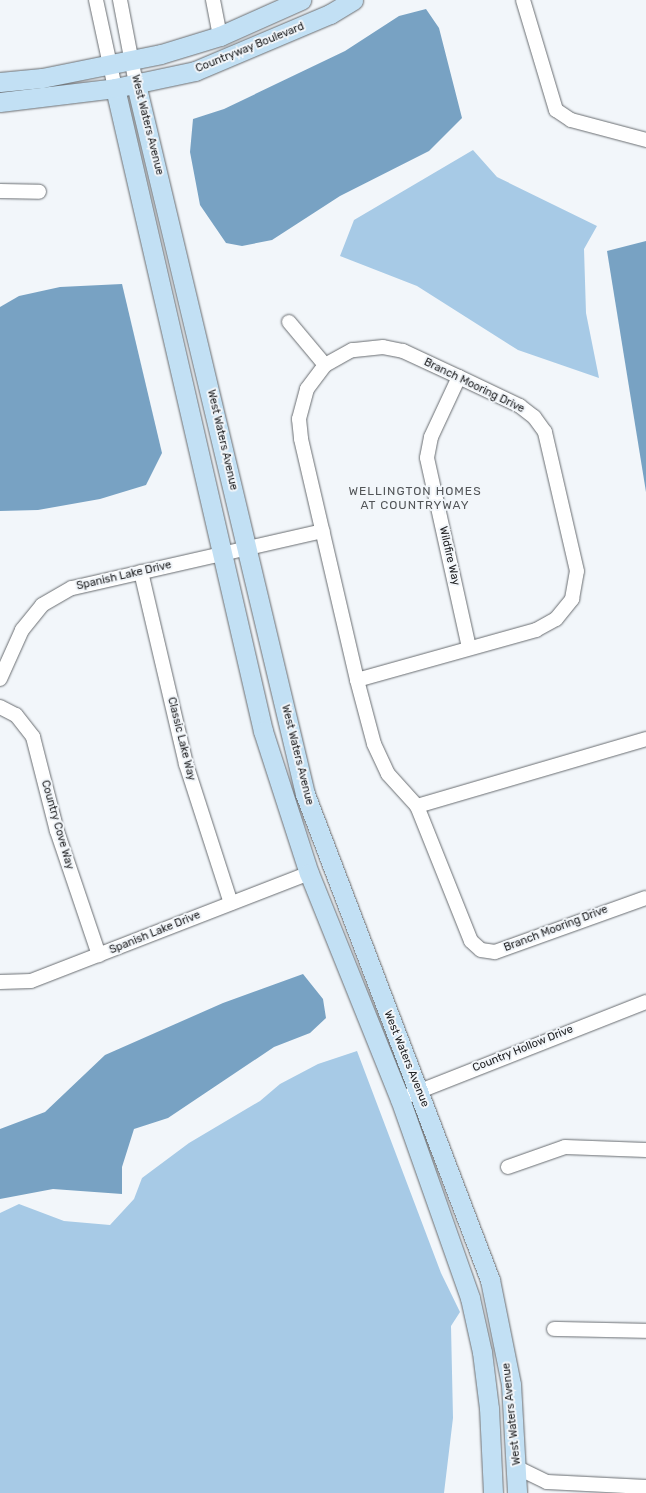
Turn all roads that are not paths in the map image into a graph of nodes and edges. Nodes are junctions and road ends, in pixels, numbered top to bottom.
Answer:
1 (96, 0) edge
2 (120, 0) edge
3 (213, 0) edge
4 (301, 0) edge
5 (353, 0) edge
6 (523, 0) edge
7 (220, 36) junction
8 (131, 60) junction
9 (110, 64) junction
10 (0, 82) edge
11 (136, 84) junction
12 (115, 88) junction
13 (0, 102) edge
14 (646, 140) edge
15 (0, 191) edge
16 (39, 192) dead end
17 (289, 322) dead end
18 (325, 365) junction
19 (459, 377) junction
20 (323, 531) junction
21 (246, 547) junction
22 (223, 552) junction
23 (141, 572) junction
24 (469, 647) junction
25 (0, 679) edge
26 (357, 680) junction
27 (0, 707) edge
28 (646, 739) edge
29 (417, 806) junction
30 (309, 873) junction
31 (646, 898) edge
32 (231, 903) junction
33 (99, 955) junction
34 (0, 982) edge
35 (646, 1002) edge
36 (419, 1091) junction
37 (400, 1099) junction
38 (646, 1150) edge
39 (508, 1167) dead end
40 (554, 1329) dead end
41 (646, 1331) edge
42 (518, 1468) junction
43 (646, 1487) edge
44 (493, 1493) edge
45 (516, 1493) edge

1 - 9 street, West Waters Avenue
2 - 8 street, West Waters Avenue
3 - 7 street
4 - 7 street, Countryway Boulevard
5 - 11 street, Countryway Boulevard
6 - 14 street
7 - 8 street, Countryway Boulevard
8 - 9 street, Countryway Boulevard
8 - 11 street, West Waters Avenue
9 - 10 street, Countryway Boulevard
9 - 12 street, West Waters Avenue
11 - 12 street, Countryway Boulevard
11 - 21 street, West Waters Avenue
12 - 13 street, Countryway Boulevard
12 - 22 street, West Waters Avenue
15 - 16 street
17 - 18 street
18 - 19 street, Branch Mooring Drive
18 - 20 street, Branch Mooring Drive
19 - 24 street, Wildfire Way
19 - 24 street, Branch Mooring Drive
20 - 21 street, Spanish Lake Drive
20 - 26 street, Branch Mooring Drive
21 - 22 street, Spanish Lake Drive
21 - 36 street, West Waters Avenue
22 - 23 street, Spanish Lake Drive
22 - 30 street, West Waters Avenue
23 - 25 street, Spanish Lake Drive
23 - 32 street, Classic Lake Way
24 - 26 street, Branch Mooring Drive
26 - 29 street, Branch Mooring Drive
27 - 33 street, Country Cove Way
28 - 29 street
29 - 31 street, Branch Mooring Drive
30 - 32 street, Spanish Lake Drive
30 - 37 street, West Waters Avenue
32 - 33 street, Spanish Lake Drive
33 - 34 street, Spanish Lake Drive
35 - 36 street, Country Hollow Drive
36 - 37 street, Country Hollow Drive
36 - 42 street, West Waters Avenue
37 - 44 street, West Waters Avenue
38 - 39 street
40 - 41 street
42 - 43 street
42 - 45 street, West Waters Avenue

